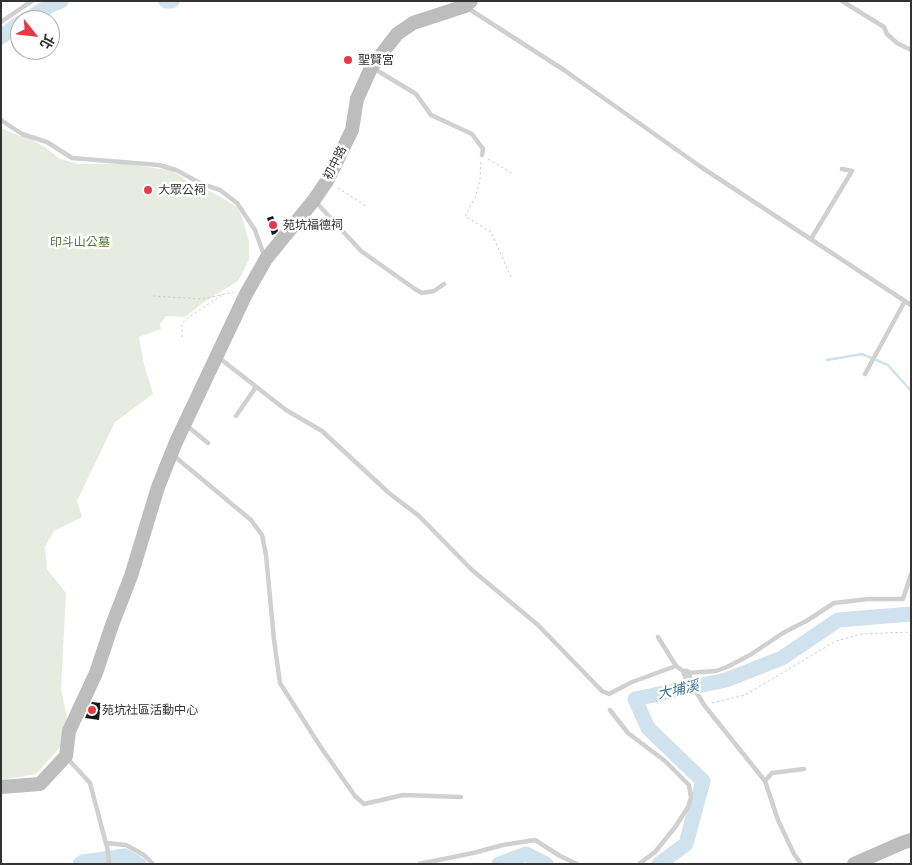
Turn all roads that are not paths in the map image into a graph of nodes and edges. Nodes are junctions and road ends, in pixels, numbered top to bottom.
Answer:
1 (32, 1) edge
2 (842, 1) edge
3 (468, 4) edge
4 (1, 22) edge
5 (911, 50) edge
6 (372, 68) junction
7 (1, 120) edge
8 (482, 155) road end
9 (842, 169) dead end
10 (314, 200) junction
11 (811, 239) junction
12 (266, 259) junction
13 (444, 284) dead end
14 (905, 301) junction
15 (911, 305) edge
16 (217, 356) junction
17 (865, 374) dead end
18 (256, 387) junction
19 (236, 416) dead end
20 (185, 424) junction
21 (208, 443) dead end
22 (171, 454) junction
23 (911, 574) edge
24 (658, 637) dead end
25 (676, 666) junction
26 (687, 676) junction
27 (610, 710) dead end
28 (66, 756) junction
29 (804, 769) dead end
30 (765, 780) junction
31 (1, 787) edge
32 (461, 797) dead end
33 (911, 840) edge
34 (106, 843) junction
35 (109, 864) edge
36 (153, 864) edge
37 (419, 864) edge
38 (577, 864) edge
39 (639, 864) edge
40 (802, 864) edge
41 (854, 864) edge

1 - 4 lane
2 - 5 lane
3 - 6 street, 初中路
3 - 11 lane
6 - 8 lane
6 - 10 street, 初中路
7 - 12 lane
9 - 11 lane
10 - 12 street, 初中路
10 - 13 lane
11 - 14 lane
12 - 16 street, 初中路
14 - 15 lane
14 - 17 lane
16 - 18 lane
16 - 20 street, 初中路
18 - 19 lane
18 - 25 lane
20 - 21 lane
20 - 22 street, 初中路
22 - 28 street, 初中路
22 - 32 lane
23 - 26 lane
24 - 25 lane
25 - 26 lane
26 - 30 lane
27 - 39 lane
28 - 31 street
28 - 34 lane
29 - 30 lane
30 - 40 lane
33 - 41 street
34 - 35 lane
34 - 36 lane
37 - 38 lane

